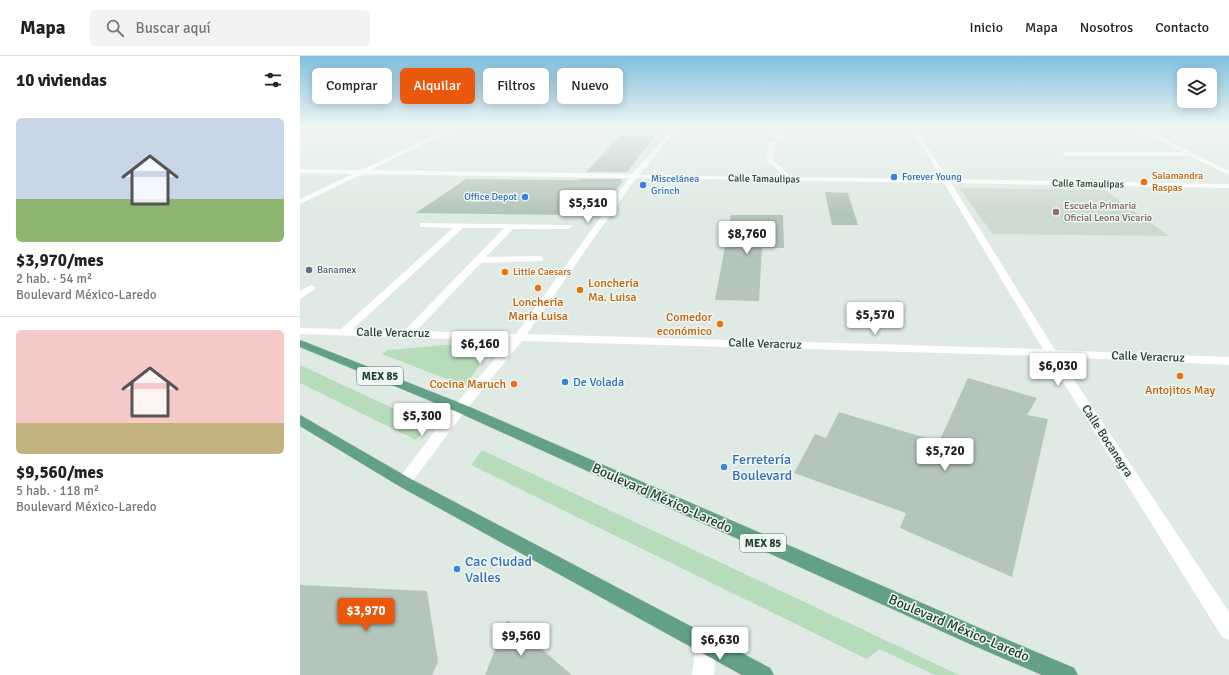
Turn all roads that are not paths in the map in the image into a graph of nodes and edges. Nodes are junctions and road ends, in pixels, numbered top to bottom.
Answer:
1 (394, 156) edge
2 (652, 156) edge
3 (770, 156) edge
4 (931, 156) edge
5 (1197, 156) edge
6 (300, 171) edge
7 (362, 171) junction
8 (1229, 173) edge
9 (634, 176) junction
10 (788, 180) junction
11 (947, 181) junction
12 (1229, 186) edge
13 (300, 202) edge
14 (423, 226) dead end
15 (460, 226) junction
16 (510, 227) junction
17 (568, 227) dead end
18 (540, 259) dead end
19 (478, 260) junction
20 (311, 288) dead end
21 (300, 296) edge
22 (300, 331) edge
23 (344, 332) junction
24 (408, 333) junction
25 (520, 337) junction
26 (300, 343) edge
27 (1051, 353) junction
28 (1229, 361) edge
29 (460, 408) junction
30 (300, 420) edge
31 (404, 482) junction
32 (1229, 630) edge
33 (706, 644) junction
34 (703, 675) edge
35 (763, 675) edge
36 (1067, 675) edge

1 - 7 street
2 - 9 street
3 - 10 street
4 - 11 street, Calle Bocanegra
5 - 8 street
6 - 7 street, Calle Tamaulipas
7 - 9 street, Calle Tamaulipas
7 - 13 street
9 - 10 street, Calle Tamaulipas
9 - 25 street
10 - 11 street, Calle Tamaulipas
11 - 12 street, Calle Tamaulipas
11 - 27 street, Calle Bocanegra
14 - 15 street
15 - 16 street
15 - 23 street
16 - 17 street
16 - 19 street
18 - 19 street
19 - 24 street
20 - 21 street
22 - 23 street, Calle Veracruz
23 - 24 street, Calle Veracruz
24 - 25 street, Calle Veracruz
25 - 27 street, Calle Veracruz
25 - 29 street
26 - 29 main road, Boulevard México-Laredo / MEX 85
27 - 28 street, Calle Veracruz
27 - 32 street, Calle Bocanegra
29 - 31 street
29 - 36 main road, Boulevard México-Laredo / MEX 85
30 - 31 main road
31 - 33 main road
33 - 34 street
33 - 35 main road

